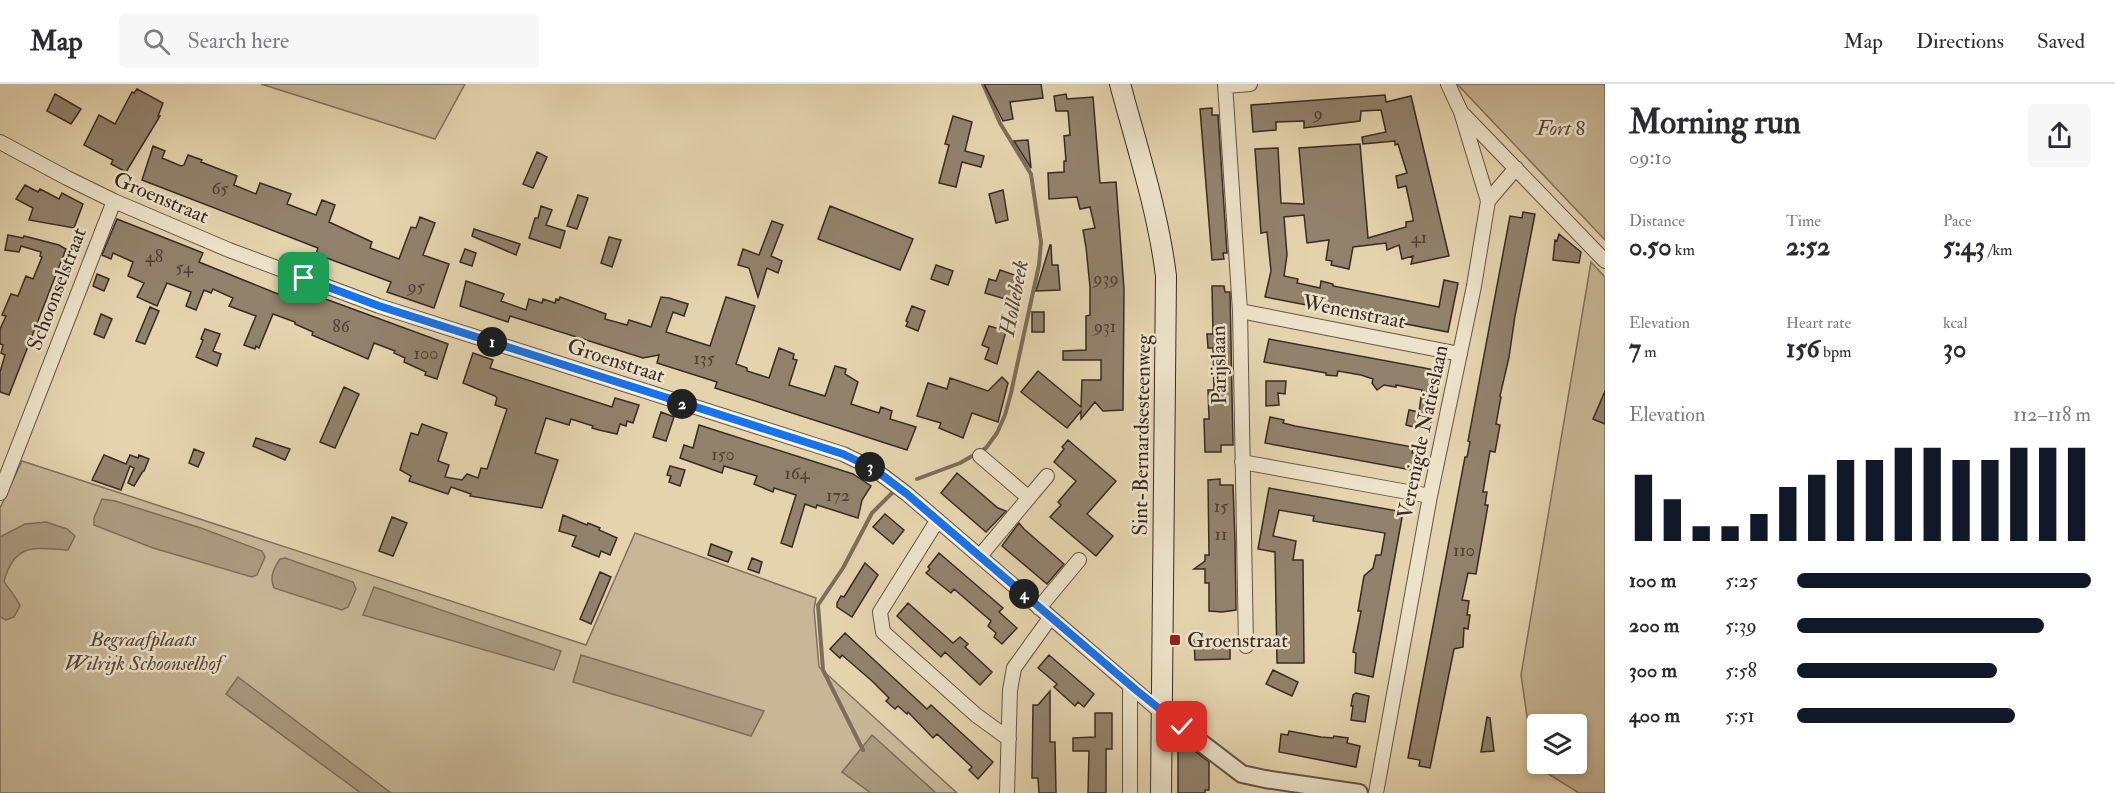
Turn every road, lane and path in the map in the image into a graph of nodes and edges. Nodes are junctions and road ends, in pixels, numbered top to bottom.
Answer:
1 (1120, 84) edge
2 (1250, 84) edge
3 (1448, 84) edge
4 (1226, 85) edge
5 (1461, 112) junction
6 (0, 142) edge
7 (1516, 168) junction
8 (114, 201) junction
9 (1488, 201) junction
10 (1605, 261) edge
11 (1240, 311) junction
12 (1460, 354) junction
13 (980, 456) dead end
14 (1242, 462) junction
15 (1047, 476) dead end
16 (0, 493) edge
17 (1430, 496) junction
18 (1029, 498) junction
19 (937, 521) junction
20 (980, 555) junction
21 (1079, 560) dead end
22 (1039, 608) junction
23 (1050, 618) junction
24 (1246, 646) dead end
25 (1130, 686) junction
26 (1162, 713) junction
27 (1009, 740) junction
28 (1007, 793) edge
29 (1130, 793) edge
30 (1161, 793) edge
31 (1359, 793) edge
32 (1376, 793) edge

1 - 26 main road, Sint-Bernardsesteenweg
2 - 4 street
3 - 5 street, Verenigde Natieslaan
4 - 11 street, Parijslaan
5 - 7 street
5 - 9 street, Verenigde Natieslaan
6 - 8 street, Groenstraat
7 - 9 street
7 - 10 street
8 - 16 street, Schoonselstraat
8 - 19 street, Groenstraat
9 - 12 street, Verenigde Natieslaan
11 - 12 street, Wenenstraat
11 - 14 street, Parijslaan
12 - 17 street, Verenigde Natieslaan
13 - 18 street
14 - 17 street
14 - 24 street, Parijslaan
15 - 18 street
17 - 32 street, Verenigde Natieslaan
18 - 20 street
19 - 20 street, Groenstraat
19 - 27 street
20 - 22 street, Groenstraat
21 - 22 street
22 - 23 street, Groenstraat
23 - 25 street, Groenstraat
23 - 27 street
25 - 26 street, Groenstraat
25 - 29 street
26 - 30 main road, Sint-Bernardsesteenweg
26 - 31 street
27 - 28 street

